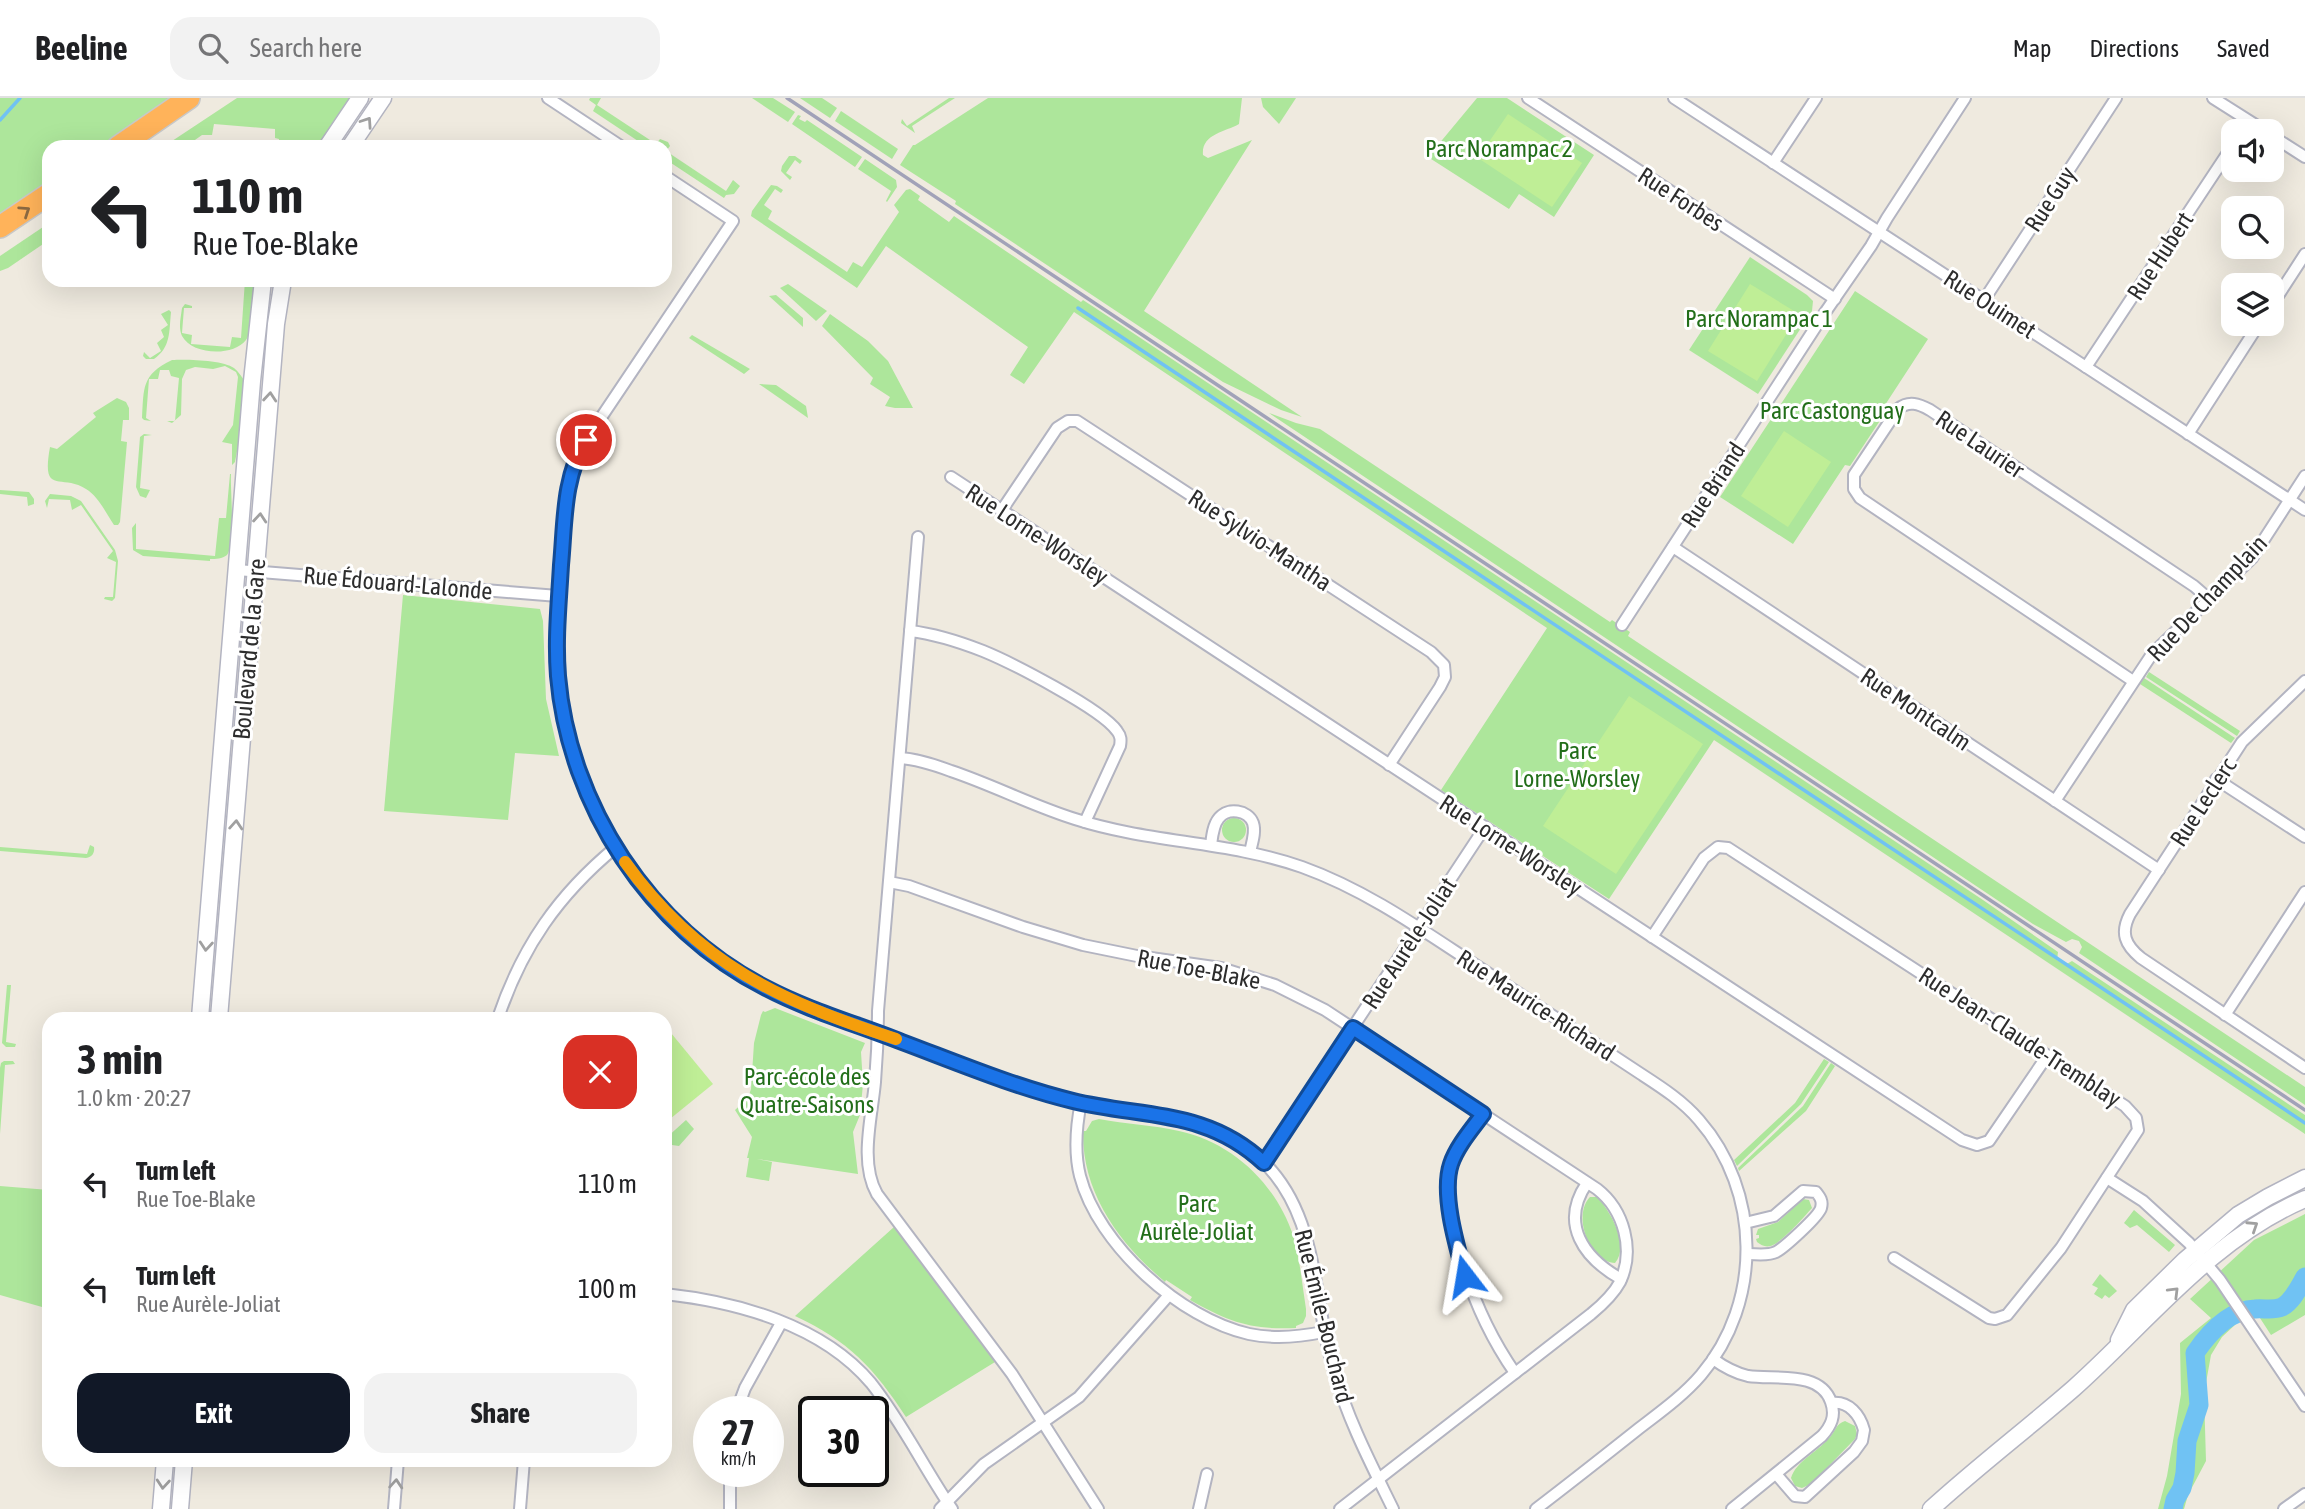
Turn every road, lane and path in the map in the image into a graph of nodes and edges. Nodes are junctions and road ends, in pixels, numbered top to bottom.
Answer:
1 (189, 98) edge
2 (360, 98) edge
3 (383, 98) edge
4 (548, 98) edge
5 (1528, 98) edge
6 (1674, 98) edge
7 (1816, 98) edge
8 (1965, 98) edge
9 (2116, 98) edge
10 (2213, 98) edge
11 (2246, 119) edge
12 (128, 140) edge
13 (332, 140) edge
14 (355, 140) edge
15 (611, 140) edge
16 (2284, 144) edge
17 (2305, 157) edge
18 (1773, 163) junction
19 (2221, 163) edge
20 (672, 181) edge
21 (42, 199) edge
22 (0, 227) edge
23 (1879, 232) junction
24 (2305, 254) edge
25 (2284, 286) edge
26 (262, 287) edge
27 (282, 287) edge
28 (1835, 299) junction
29 (1984, 300) junction
30 (2251, 336) edge
31 (2086, 367) junction
32 (2188, 433) junction
33 (2305, 476) edge
34 (951, 478) dead end
35 (2289, 500) junction
36 (1002, 510) junction
37 (2305, 510) edge
38 (918, 537) dead end
39 (1673, 547) junction
40 (237, 570) junction
41 (255, 571) junction
42 (558, 596) junction
43 (2208, 599) junction
44 (1622, 625) dead end
45 (910, 631) junction
46 (2133, 681) junction
47 (2305, 681) edge
48 (900, 758) junction
49 (1389, 765) junction
50 (2216, 779) junction
51 (2055, 801) junction
52 (1085, 822) junction
53 (1485, 827) junction
54 (2305, 837) edge
55 (1211, 845) junction
56 (616, 847) junction
57 (1250, 852) junction
58 (2159, 870) junction
59 (889, 882) junction
60 (2305, 892) edge
61 (1419, 928) junction
62 (1652, 937) junction
63 (200, 1012) edge
64 (219, 1012) edge
65 (500, 1012) edge
66 (2225, 1015) junction
67 (1353, 1028) junction
68 (878, 1033) junction
69 (2047, 1056) junction
70 (2305, 1068) edge
71 (1081, 1102) junction
72 (1483, 1114) junction
73 (1264, 1163) junction
74 (2107, 1178) junction
75 (2305, 1178) edge
76 (1587, 1183) junction
77 (2305, 1199) edge
78 (1745, 1223) junction
79 (1748, 1254) junction
80 (2201, 1256) junction
81 (1894, 1258) dead end
82 (1621, 1279) junction
83 (672, 1295) edge
84 (1169, 1295) junction
85 (781, 1323) junction
86 (1323, 1332) junction
87 (1713, 1359) junction
88 (1515, 1373) junction
89 (742, 1396) edge
90 (1832, 1403) junction
91 (2305, 1406) edge
92 (1044, 1423) junction
93 (164, 1467) edge
94 (183, 1467) edge
95 (397, 1467) edge
96 (523, 1467) edge
97 (1207, 1474) dead end
98 (1776, 1474) junction
99 (1378, 1479) junction
100 (730, 1487) edge
101 (2305, 1494) edge
102 (946, 1507) edge
103 (160, 1509) edge
104 (180, 1509) edge
105 (394, 1509) edge
106 (520, 1509) edge
107 (730, 1509) edge
108 (1098, 1509) edge
109 (1199, 1509) edge
110 (1340, 1509) edge
111 (1394, 1509) edge
112 (1536, 1509) edge
113 (1732, 1509) edge
114 (1931, 1509) edge
115 (2284, 1509) edge

1 - 12 highway
2 - 13 main road
14 -> 3 main road
4 - 15 street
5 - 28 street, Rue Forbes
6 - 18 street, Rue Ouimet
7 - 18 street
8 - 23 street, Rue Briand
9 - 29 street, Rue Guy
10 - 11 street
16 - 17 street
18 - 23 street, Rue Ouimet
19 - 31 street, Rue Hubert
20 - 42 street, Rue Émile-Bouchard
22 -> 21 highway
23 - 28 street, Rue Briand
23 - 29 street, Rue Ouimet
24 - 25 street
26 - 40 main road, Boulevard de la Gare
41 -> 27 main road, Boulevard de la Gare
28 - 39 street, Rue Briand
29 - 31 street, Rue Ouimet
30 - 32 street
31 - 32 street, Rue Ouimet
32 - 35 street, Rue Ouimet
33 - 35 street
34 - 36 street, Rue Lorne-Worsley
35 - 37 street, Rue Ouimet
35 - 43 street, Rue De Champlain
36 - 49 street, Rue Lorne-Worsley
36 - 49 street, Rue Sylvio-Mantha
38 - 45 street
39 - 44 street, Rue Briand
39 - 51 street, Rue Montcalm
40 - 41 street, Rue Édouard-Lalonde
40 -> 63 main road, Boulevard de la Gare
41 - 42 street, Rue Édouard-Lalonde
64 -> 41 main road, Boulevard de la Gare
42 - 56 street, Rue Émile-Bouchard
43 - 46 street, Rue De Champlain
43 - 46 street, Rue Laurier
45 - 48 street
45 - 52 street
46 - 51 street, Rue De Champlain
47 - 50 street, Rue Leclerc
48 - 52 street, Rue Maurice-Richard
48 - 59 street
49 - 53 street, Rue Lorne-Worsley
50 - 54 street
50 - 58 street, Rue Leclerc
51 - 58 street, Rue Montcalm
52 - 55 street, Rue Maurice-Richard
53 - 61 street, Rue Aurèle-Joliat
53 - 62 street, Rue Lorne-Worsley
55 - 57 street, Rue Maurice-Richard
55 - 57 street
56 - 65 street
56 - 68 street, Rue Émile-Bouchard
57 - 61 street, Rue Maurice-Richard
58 - 66 street, Rue Leclerc
59 - 67 street, Rue Toe-Blake
59 - 68 street
60 - 66 street
61 - 67 street, Rue Aurèle-Joliat
61 - 78 street, Rue Maurice-Richard
62 - 69 street, Rue Lorne-Worsley
62 - 69 street, Rue Jean-Claude-Tremblay
66 - 70 street
67 - 72 street, Rue Toe-Blake
67 - 73 street, Rue Aurèle-Joliat
68 - 71 street, Rue Émile-Bouchard
68 - 92 street
69 - 74 street, Rue Jean-Claude-Tremblay
71 - 73 street, Rue Émile-Bouchard
71 - 84 street
72 - 76 street, Rue Toe-Blake
72 - 88 street
73 - 86 street, Rue Émile-Bouchard
74 - 80 street
74 - 81 street, Rue Jean-Claude-Tremblay
75 - 80 main road
76 - 82 street, Rue Toe-Blake
76 - 82 street
80 -> 77 main road
78 - 79 street, Rue Maurice-Richard
78 - 79 street
79 - 87 street, Rue Maurice-Richard
80 - 91 street
80 - 114 main road
82 - 88 street
83 - 85 street
84 - 86 street
84 - 92 street
85 - 89 street
85 - 102 street
86 - 99 street, Rue Émile-Bouchard
87 - 90 street
87 - 112 street, Rue Maurice-Richard
88 - 99 street
90 - 98 street
90 - 98 street
92 - 102 street
92 - 108 street
93 -> 103 main road
94 - 104 main road
105 -> 95 street
96 - 106 street
97 - 109 street
98 - 113 street
99 - 110 street
99 - 111 street, Rue Émile-Bouchard
100 - 107 street
101 - 115 street

